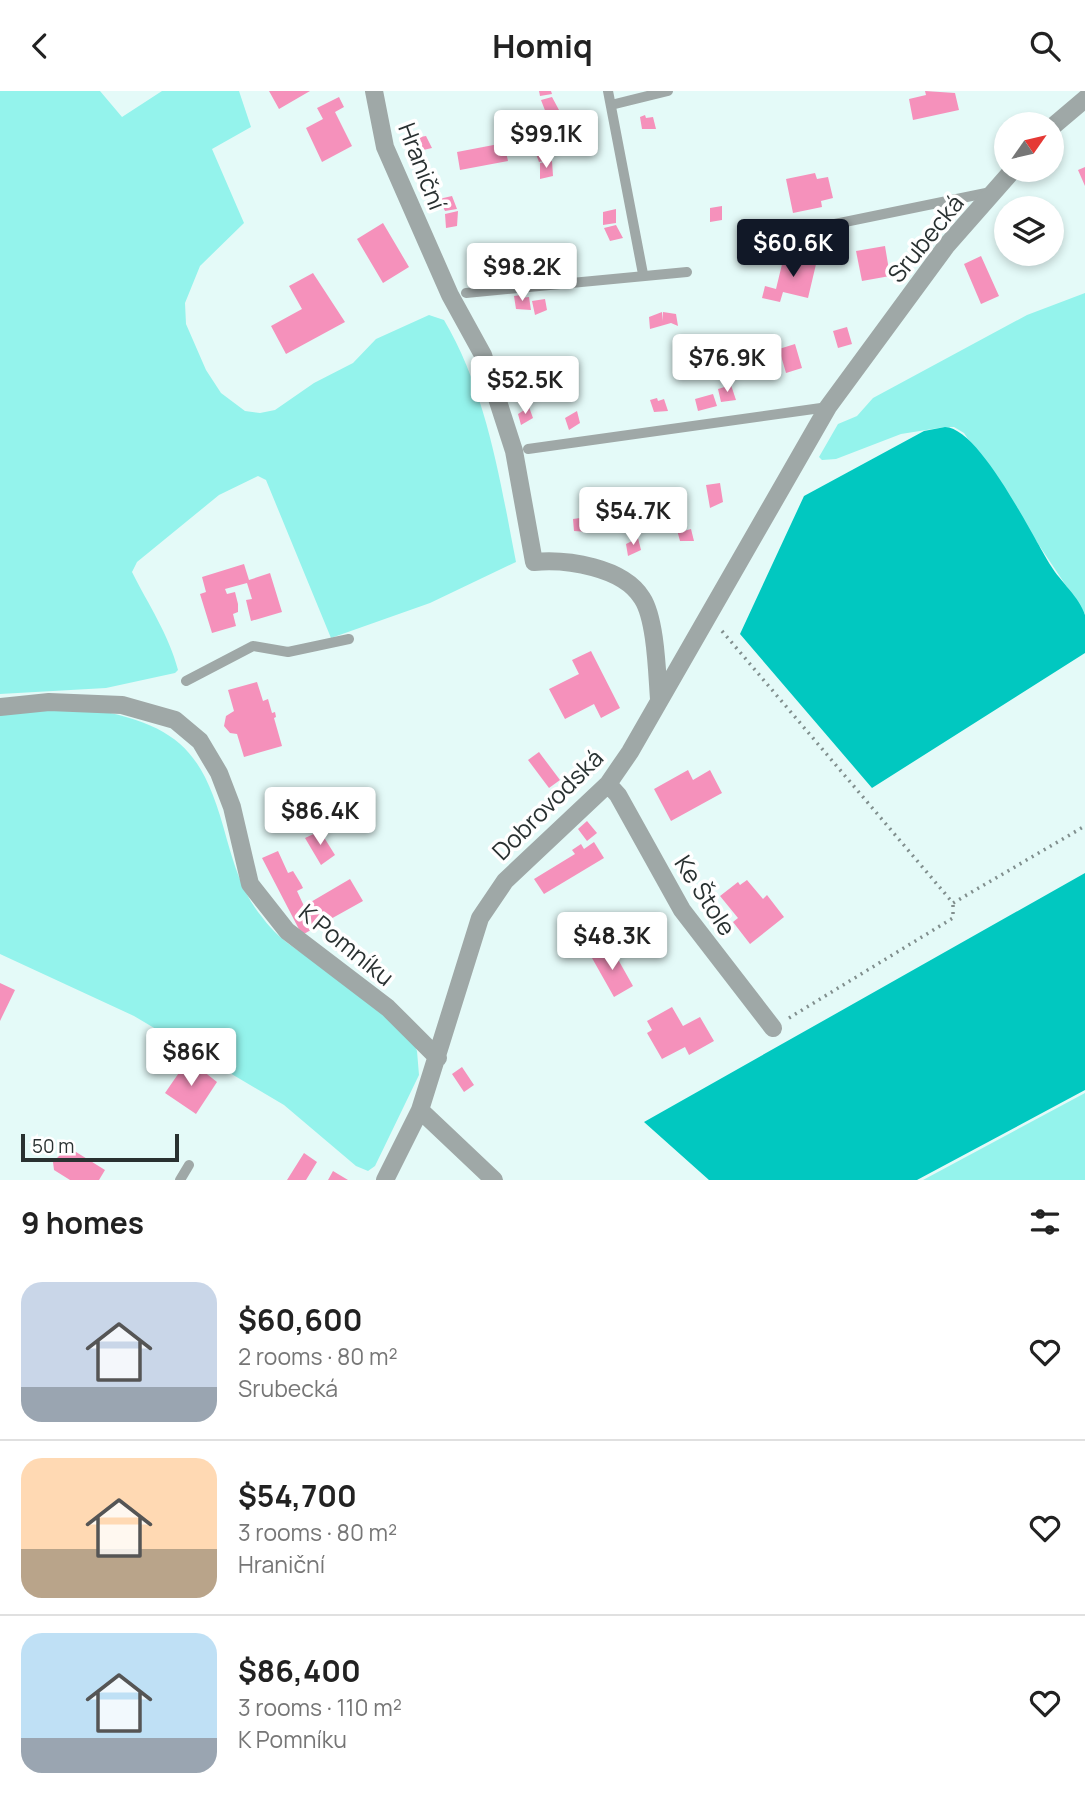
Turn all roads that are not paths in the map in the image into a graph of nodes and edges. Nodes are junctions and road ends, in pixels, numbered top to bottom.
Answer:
1 (374, 91) edge
2 (608, 91) edge
3 (668, 91) edge
4 (1085, 99) edge
5 (611, 105) junction
6 (1064, 117) edge
7 (1003, 182) edge
8 (995, 191) junction
9 (835, 224) dead end
10 (687, 272) dead end
11 (643, 274) junction
12 (466, 293) dead end
13 (828, 407) junction
14 (528, 449) dead end
15 (349, 639) dead end
16 (186, 681) dead end
17 (659, 699) junction
18 (0, 707) edge
19 (608, 784) junction
20 (773, 1028) road end
21 (438, 1058) junction
22 (421, 1109) junction
23 (189, 1164) dead end
24 (180, 1180) edge
25 (385, 1180) edge
26 (494, 1180) edge

1 - 17 street, Hraniční
2 - 5 lane
3 - 5 lane
4 - 6 street
5 - 11 lane
7 - 8 street, Srubecká
8 - 9 lane
8 - 13 street, Srubecká
10 - 11 lane
11 - 12 lane
13 - 14 lane
13 - 17 street, Dobrovodská
15 - 16 lane
17 - 19 street, Dobrovodská
18 - 21 street, K Pomníku
19 - 20 street, Ke Štole
19 - 21 street, Dobrovodská
21 - 22 street, Dobrovodská
22 - 25 street, Dobrovodská
22 - 26 street
23 - 24 lane

